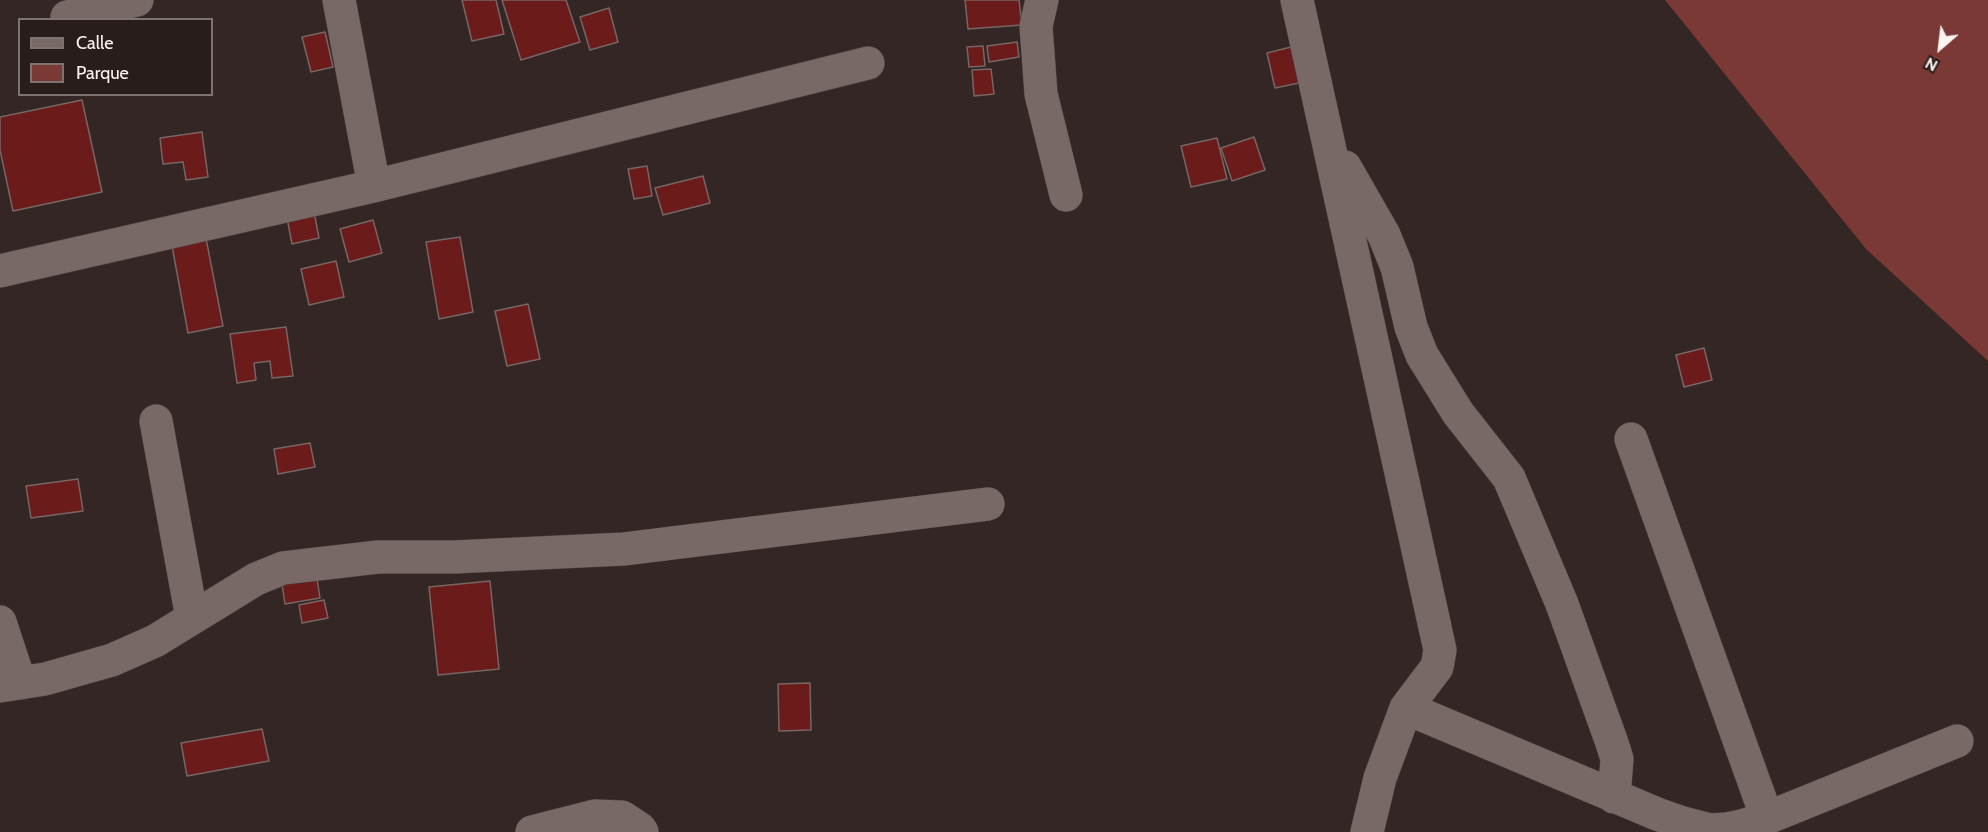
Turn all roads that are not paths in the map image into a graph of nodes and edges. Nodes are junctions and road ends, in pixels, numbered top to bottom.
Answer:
1 (138, 0) edge
2 (339, 0) edge
3 (1042, 0) edge
4 (1298, 0) edge
5 (67, 17) dead end
6 (867, 63) dead end
7 (1329, 138) junction
8 (374, 186) junction
9 (1066, 195) dead end
10 (0, 271) edge
11 (156, 421) dead end
12 (1631, 439) dead end
13 (988, 504) dead end
14 (192, 618) junction
15 (0, 622) edge
16 (10, 684) edge
17 (1406, 708) junction
18 (1957, 741) dead end
19 (1614, 797) junction
20 (1767, 818) junction
21 (532, 832) edge
22 (642, 832) edge
23 (1367, 832) edge

1 - 5 street
2 - 8 street
3 - 9 street
4 - 7 street
6 - 8 street
7 - 17 street
7 - 19 street
8 - 10 street
11 - 14 street
12 - 20 street
13 - 14 street
14 - 16 street
15 - 16 street
17 - 19 street
17 - 23 street
18 - 20 street
19 - 20 street
21 - 22 street

